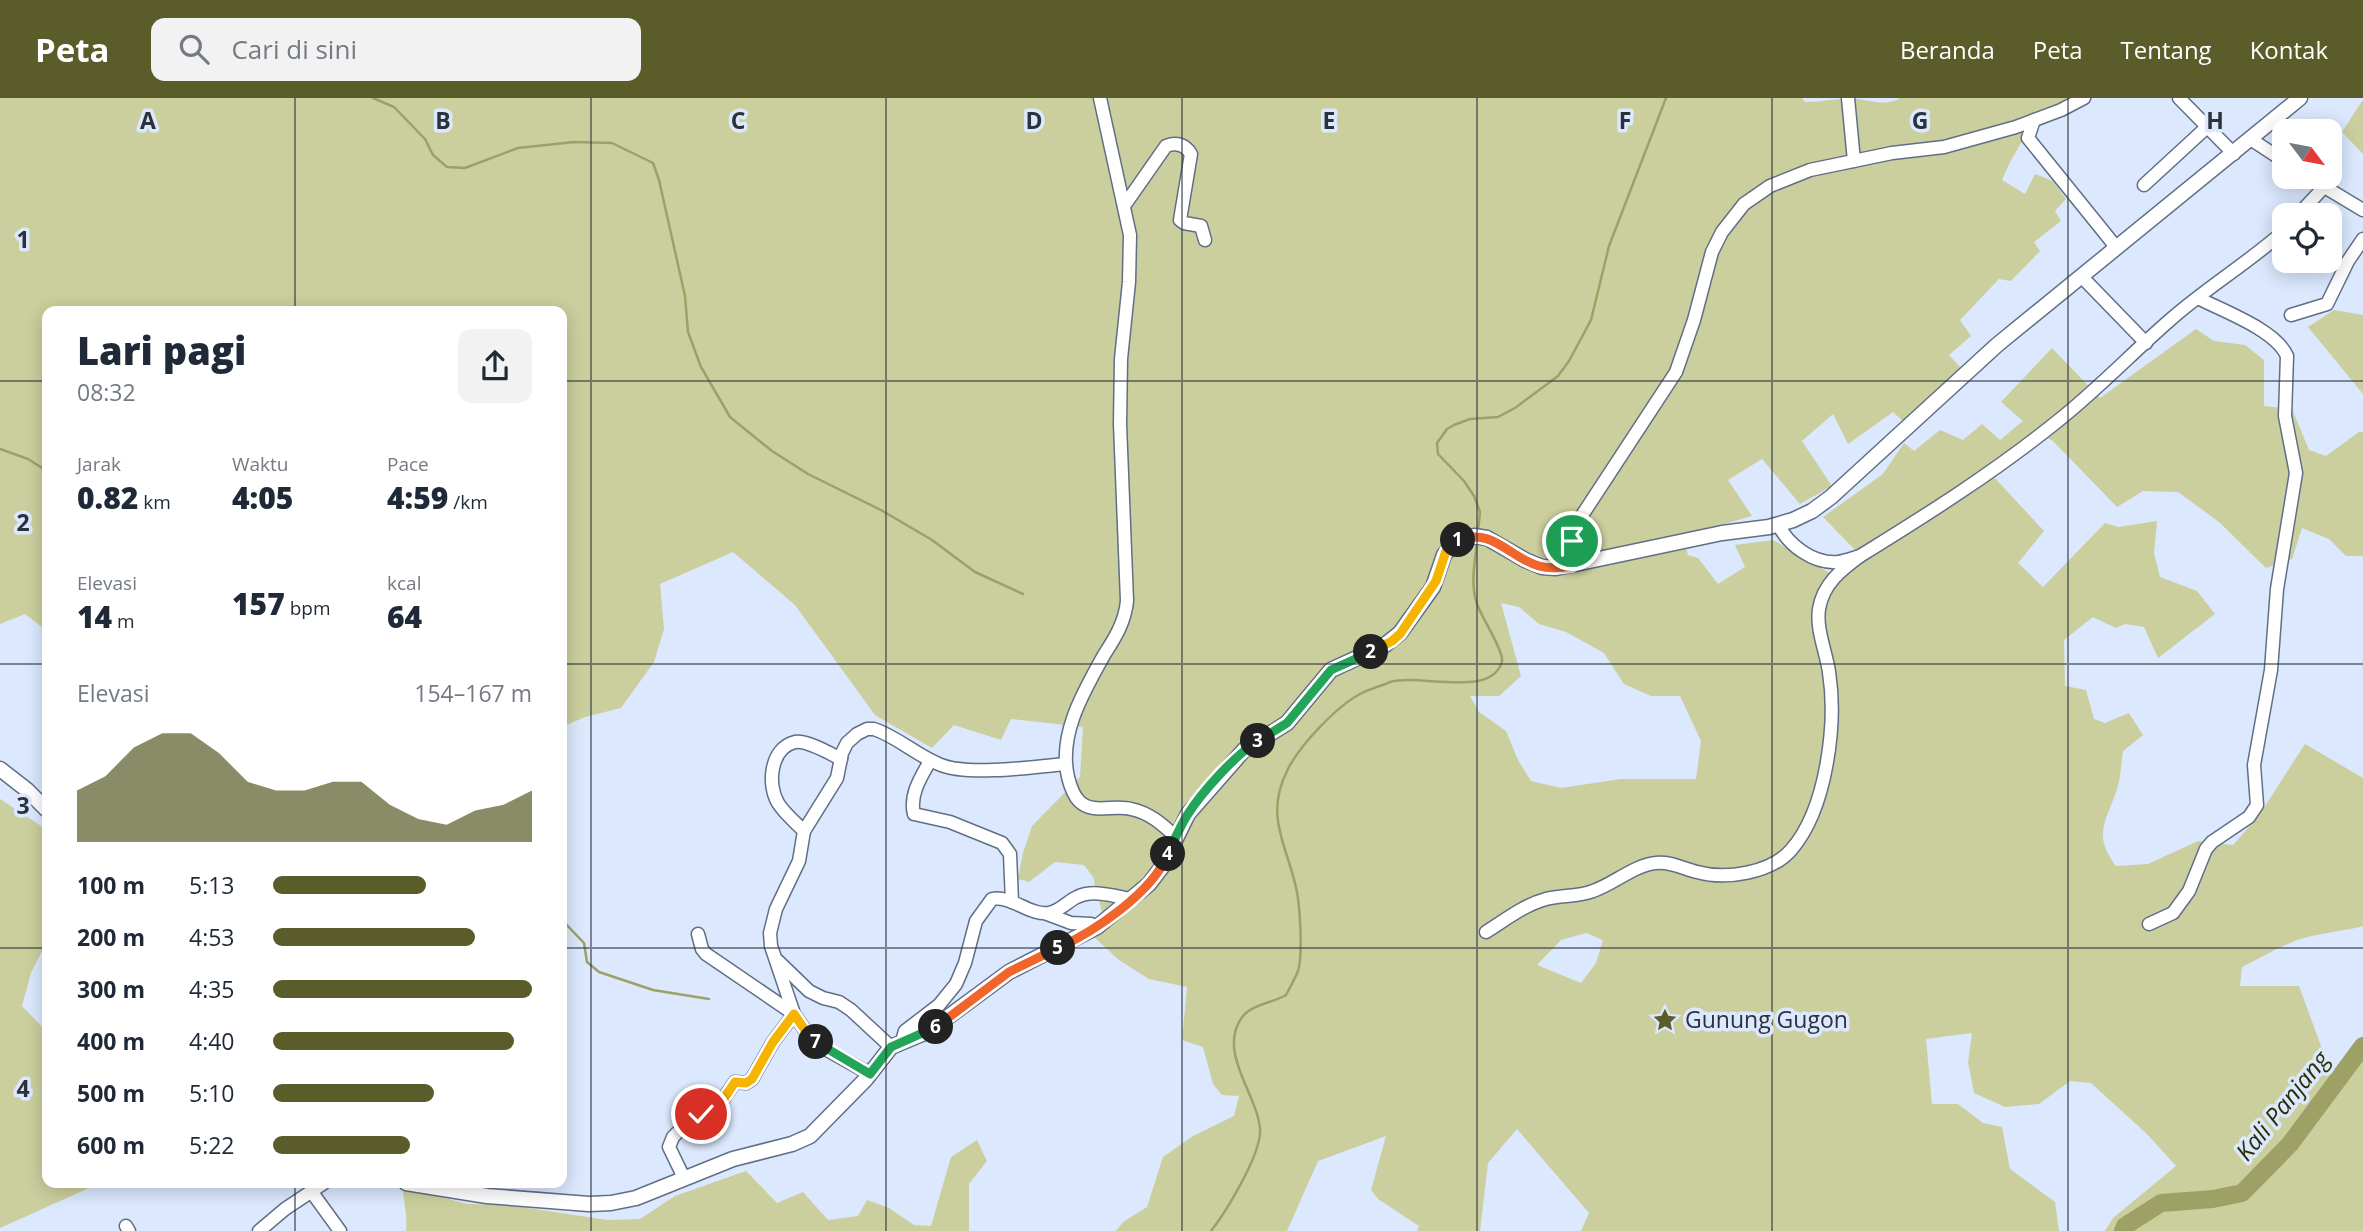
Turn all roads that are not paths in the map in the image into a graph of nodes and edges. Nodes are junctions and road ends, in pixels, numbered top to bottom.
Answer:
1 (1100, 98) edge
2 (1848, 98) edge
3 (2084, 98) edge
4 (2179, 98) edge
5 (2301, 98) edge
6 (2035, 120) junction
7 (2207, 127) junction
8 (2252, 140) junction
9 (2272, 153) edge
10 (2234, 154) junction
11 (1854, 161) junction
12 (2144, 185) dead end
13 (2322, 189) edge
14 (2327, 189) edge
15 (2309, 203) edge
16 (1124, 206) junction
17 (2363, 210) edge
18 (2363, 239) edge
19 (1205, 240) dead end
20 (2272, 242) edge
21 (2116, 247) junction
22 (2081, 275) junction
23 (2198, 298) junction
24 (2291, 315) dead end
25 (2146, 343) junction
26 (1777, 524) junction
27 (1860, 556) junction
28 (1572, 566) junction
29 (841, 759) junction
30 (930, 761) junction
31 (1065, 764) junction
32 (0, 769) edge
33 (42, 805) edge
34 (804, 831) junction
35 (1176, 837) junction
36 (1131, 899) junction
37 (1012, 902) junction
38 (1046, 914) junction
39 (2149, 925) dead end
40 (1097, 928) junction
41 (1486, 932) dead end
42 (698, 934) dead end
43 (775, 958) junction
44 (794, 1014) junction
45 (896, 1044) junction
46 (870, 1074) junction
47 (684, 1178) junction
48 (316, 1188) edge
49 (437, 1188) edge
50 (311, 1191) junction
51 (259, 1231) edge
52 (340, 1231) edge

1 - 16 street
2 - 11 street
3 - 6 street
4 - 7 street
5 - 8 street
6 - 11 street
6 - 21 street
7 - 10 street
7 - 12 street
8 - 9 street
8 - 10 street
10 - 21 street
11 - 28 street
13 - 15 street
14 - 17 street
16 - 19 street
16 - 31 street
18 - 24 street
20 - 23 street
21 - 22 street
22 - 25 street
22 - 26 street
23 - 25 street
23 - 39 street
25 - 27 street
26 - 27 street
26 - 28 street
27 - 41 street
28 - 35 street
29 - 30 street
29 - 34 street
29 - 34 street
30 - 31 street
30 - 37 street
31 - 35 street
32 - 33 street
34 - 43 street
35 - 36 street
36 - 38 street
36 - 40 street
37 - 38 street
37 - 45 street
38 - 40 street
40 - 45 street
42 - 44 street
43 - 44 street
43 - 45 street
44 - 46 street
44 - 47 street
45 - 46 street
46 - 47 street
47 - 49 street
48 - 50 street
50 - 51 street
50 - 52 street

